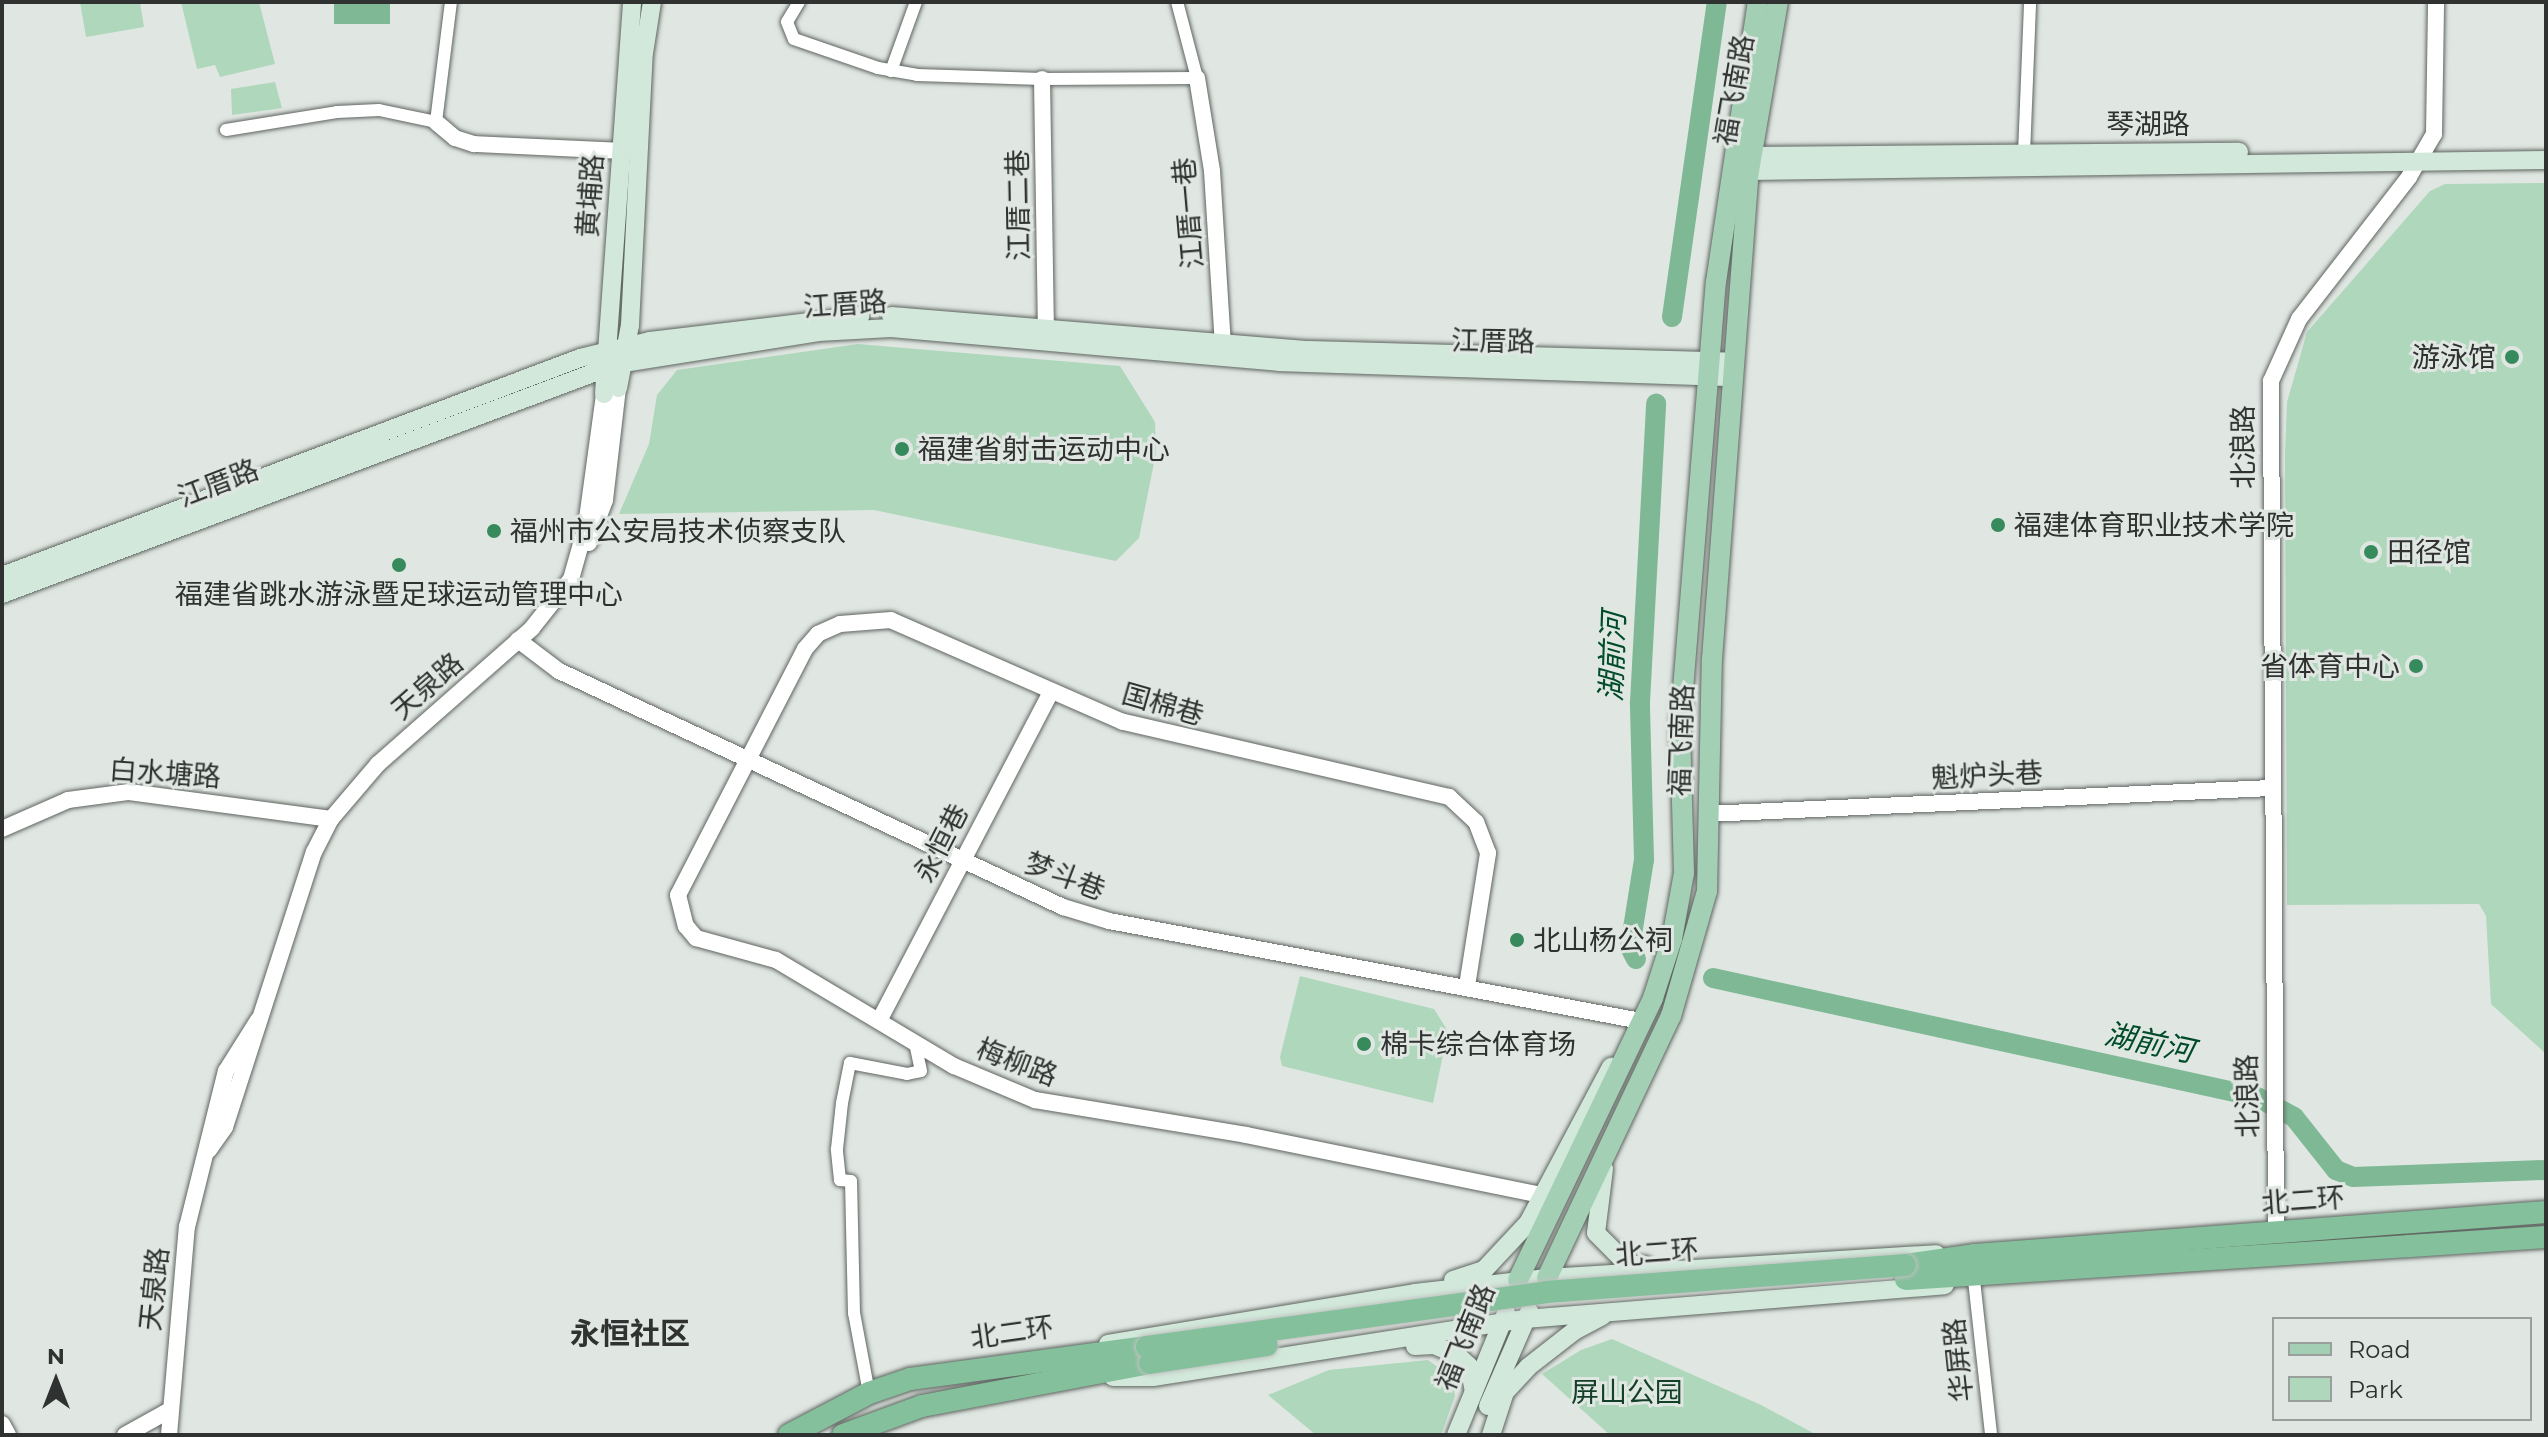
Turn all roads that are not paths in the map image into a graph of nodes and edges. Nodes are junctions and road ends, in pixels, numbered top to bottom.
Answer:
1 (451, 2) edge
2 (632, 2) edge
3 (652, 2) edge
4 (799, 2) edge
5 (916, 2) edge
6 (1177, 2) edge
7 (1758, 2) edge
8 (1778, 2) edge
9 (2030, 2) edge
10 (2436, 2) edge
11 (891, 71) junction
12 (1197, 78) junction
13 (1042, 79) junction
14 (436, 122) junction
15 (226, 130) dead end
16 (2546, 150) edge
17 (621, 151) junction
18 (2024, 154) junction
19 (2423, 156) junction
20 (2546, 160) edge
21 (1750, 163) junction
22 (1046, 330) junction
23 (1223, 344) junction
24 (616, 356) junction
25 (1710, 368) junction
26 (1734, 369) junction
27 (611, 391) joint
28 (2, 576) edge
29 (2, 594) edge
30 (518, 640) junction
31 (1051, 692) junction
32 (746, 757) junction
33 (2270, 788) junction
34 (1707, 814) junction
35 (331, 819) junction
36 (2, 829) edge
37 (961, 861) junction
38 (1467, 986) junction
39 (880, 1019) junction
40 (1641, 1021) junction
41 (915, 1042) junction
42 (1607, 1159) junction
43 (1545, 1196) junction
44 (2546, 1212) edge
45 (2276, 1233) junction
46 (2546, 1237) edge
47 (1975, 1255) junction
48 (1736, 1267) junction
49 (1669, 1271) junction
50 (1906, 1272) junction
51 (1999, 1276) junction
52 (1547, 1278) junction
53 (1518, 1280) joint
54 (1974, 1280) junction
55 (1415, 1293) junction
56 (1351, 1303) junction
57 (1672, 1308) junction
58 (1610, 1312) junction
59 (1525, 1319) junction
60 (1503, 1322) junction
61 (1359, 1344) junction
62 (1074, 1353) junction
63 (1149, 1355) junction
64 (1274, 1357) junction
65 (1086, 1377) junction
66 (1474, 1391) junction
67 (869, 1393) junction
68 (170, 1410) junction
69 (2, 1424) edge
70 (8, 1435) edge
71 (125, 1435) edge
72 (169, 1435) edge
73 (789, 1435) edge
74 (843, 1435) edge
75 (1456, 1435) edge
76 (1478, 1435) edge
77 (1491, 1435) edge
78 (1991, 1435) edge

1 - 14 street
2 - 17 main road, 黄埔路
3 - 24 main road, 黄埔路
4 - 11 street
5 - 11 street
6 - 12 street
7 - 25 main road, 福飞南路
8 - 21 main road, 福飞南路
9 - 18 street
10 - 19 street, 北浪路
11 - 13 street
12 - 13 street
12 - 23 street, 江厝一巷
13 - 22 street, 江厝二巷
14 - 15 street
14 - 17 street
16 - 19 main road, 琴湖路
17 - 24 main road, 黄埔路
18 - 19 main road, 琴湖路
18 - 21 main road, 琴湖路
19 - 20 main road
19 - 21 main road
19 - 33 street, 北浪路
21 - 26 main road, 福飞南路
22 - 23 main road, 江厝路
22 - 24 main road, 江厝路
23 - 25 main road, 江厝路
24 - 25 main road, 江厝路
24 - 27 main road, 黄埔路
24 - 28 main road, 江厝路
24 - 29 main road, 江厝路
25 - 26 main road, 江厝路
25 - 40 main road, 福飞南路
26 - 34 main road, 福飞南路
27 - 30 street, 天泉路
30 - 32 street, 梦斗巷
30 - 35 street, 天泉路
31 - 32 street, 国棉巷
31 - 37 street, 永恒巷
31 - 38 street, 国棉巷
32 - 37 street, 梦斗巷
32 - 39 street, 梅柳路
33 - 34 street, 魁炉头巷
33 - 45 street, 北浪路
34 - 42 main road, 福飞南路
35 - 36 street, 白水塘路
35 - 68 street, 天泉路
37 - 38 street, 梦斗巷
37 - 39 street, 永恒巷
38 - 40 street, 梦斗巷
39 - 41 street, 梅柳路
40 - 43 main road
40 - 53 main road, 福飞南路
41 - 43 street, 梅柳路
41 - 67 street
42 - 48 main road
42 - 52 main road, 福飞南路
43 - 55 main road
44 - 45 highway, 北二环
45 - 47 highway, 北二环
46 - 51 highway, 北二环
47 - 48 main road
47 - 50 highway, 北二环
48 - 49 main road
49 - 52 main road
49 - 57 main road
50 - 51 highway, 北二环
50 - 63 highway, 北二环, bridge
51 - 54 main road
52 - 55 main road
52 - 59 main road, 福飞南路
53 - 60 main road, 福飞南路
54 - 57 main road
54 - 78 street, 华屏路
55 - 56 main road
56 - 61 main road
56 - 62 main road
57 - 58 main road
58 - 59 main road
58 - 77 main road
59 - 60 main road
59 - 76 main road, 福飞南路
60 - 61 main road
60 - 66 main road, 福飞南路
61 - 64 main road
62 - 63 highway, 北二环
62 - 67 highway, 北二环
63 - 65 highway, 北二环
64 - 65 main road
64 - 66 main road
65 - 74 highway, 北二环
66 - 75 main road, 福飞南路
67 - 73 highway, 北二环
68 - 71 street
68 - 72 street, 天泉路
69 - 70 street

